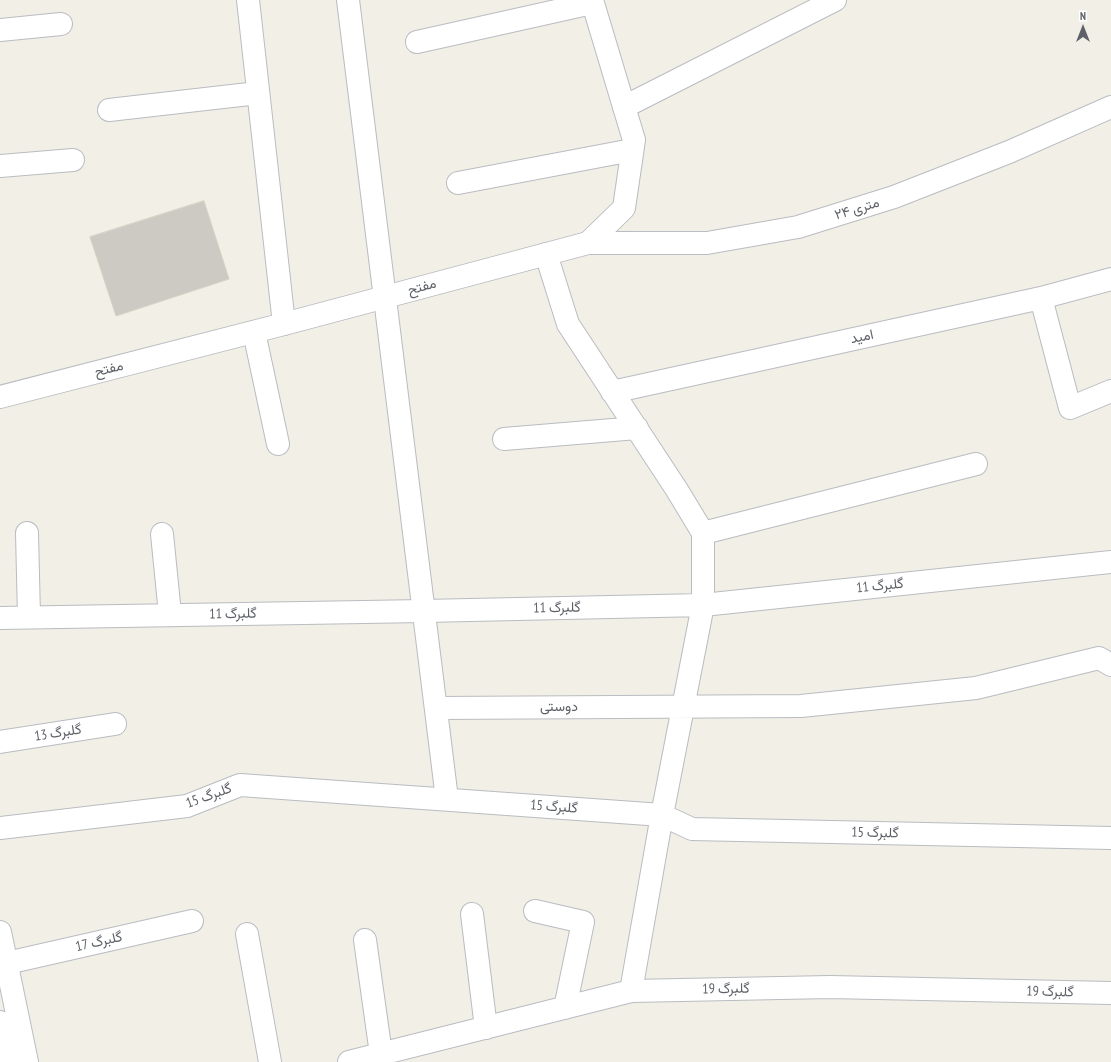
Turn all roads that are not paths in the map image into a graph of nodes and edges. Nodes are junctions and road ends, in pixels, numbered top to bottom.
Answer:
1 (248, 0) edge
2 (348, 0) edge
3 (835, 0) edge
4 (592, 1) edge
5 (61, 24) dead end
6 (0, 30) edge
7 (417, 42) dead end
8 (258, 93) junction
9 (624, 107) junction
10 (1111, 107) edge
11 (109, 110) dead end
12 (632, 150) junction
13 (73, 160) dead end
14 (0, 166) edge
15 (458, 182) dead end
16 (588, 243) junction
17 (546, 254) junction
18 (1111, 279) edge
19 (385, 297) junction
20 (1041, 298) junction
21 (284, 324) junction
22 (254, 332) junction
23 (1111, 391) edge
24 (612, 392) junction
25 (0, 397) edge
26 (637, 428) junction
27 (504, 439) dead end
28 (278, 444) dead end
29 (976, 464) dead end
30 (27, 533) dead end
31 (703, 533) junction
32 (162, 534) dead end
33 (1111, 562) edge
34 (703, 604) junction
35 (424, 611) junction
36 (170, 614) junction
37 (30, 617) junction
38 (0, 618) edge
39 (1107, 660) edge
40 (683, 706) junction
41 (436, 708) junction
42 (115, 724) dead end
43 (0, 742) edge
44 (447, 799) junction
45 (662, 815) junction
46 (0, 828) edge
47 (1111, 838) edge
48 (535, 911) dead end
49 (472, 914) dead end
50 (192, 922) dead end
51 (0, 932) edge
52 (247, 934) dead end
53 (365, 940) dead end
54 (7, 963) junction
55 (632, 991) junction
56 (1111, 993) edge
57 (565, 1008) junction
58 (0, 1022) edge
59 (486, 1028) junction
60 (381, 1054) junction
61 (8, 1062) edge
62 (27, 1062) edge
63 (270, 1062) edge
64 (349, 1062) edge

1 - 8 street
2 - 19 street
3 - 9 street
4 - 7 street
4 - 9 street, مفتح
5 - 6 street
8 - 11 street
8 - 21 street
9 - 12 street, مفتح
10 - 16 street, ۲۴ متری
12 - 15 street
12 - 16 street, مفتح
13 - 14 street
16 - 17 street, مفتح
17 - 19 street, مفتح
17 - 24 street
18 - 20 street, امید
19 - 21 street, مفتح
19 - 35 street
20 - 23 street
20 - 24 street, امید
21 - 22 street, مفتح
22 - 25 street, مفتح
22 - 28 street
24 - 26 street
26 - 27 street
26 - 31 street
29 - 31 street
30 - 37 street
31 - 34 street
32 - 36 street
33 - 34 street, گلبرگ 11
34 - 35 street, گلبرگ 11
34 - 40 street
35 - 36 street, گلبرگ 11
35 - 41 street
36 - 37 street, گلبرگ 11
37 - 38 street, گلبرگ 11
39 - 40 street, دوستی
40 - 41 street, دوستی
40 - 45 street
41 - 44 street
42 - 43 street, گلبرگ 13
44 - 45 street, گلبرگ 15
44 - 46 street, گلبرگ 15
45 - 47 street, گلبرگ 15
45 - 55 street
48 - 57 street
49 - 59 street
50 - 54 street, گلبرگ 17
51 - 54 street
52 - 63 street
53 - 60 street
54 - 62 street
55 - 56 street, گلبرگ 19
55 - 57 street, گلبرگ 19
57 - 59 street, گلبرگ 19
58 - 61 street
59 - 60 street, گلبرگ 19
60 - 64 street, گلبرگ 19

